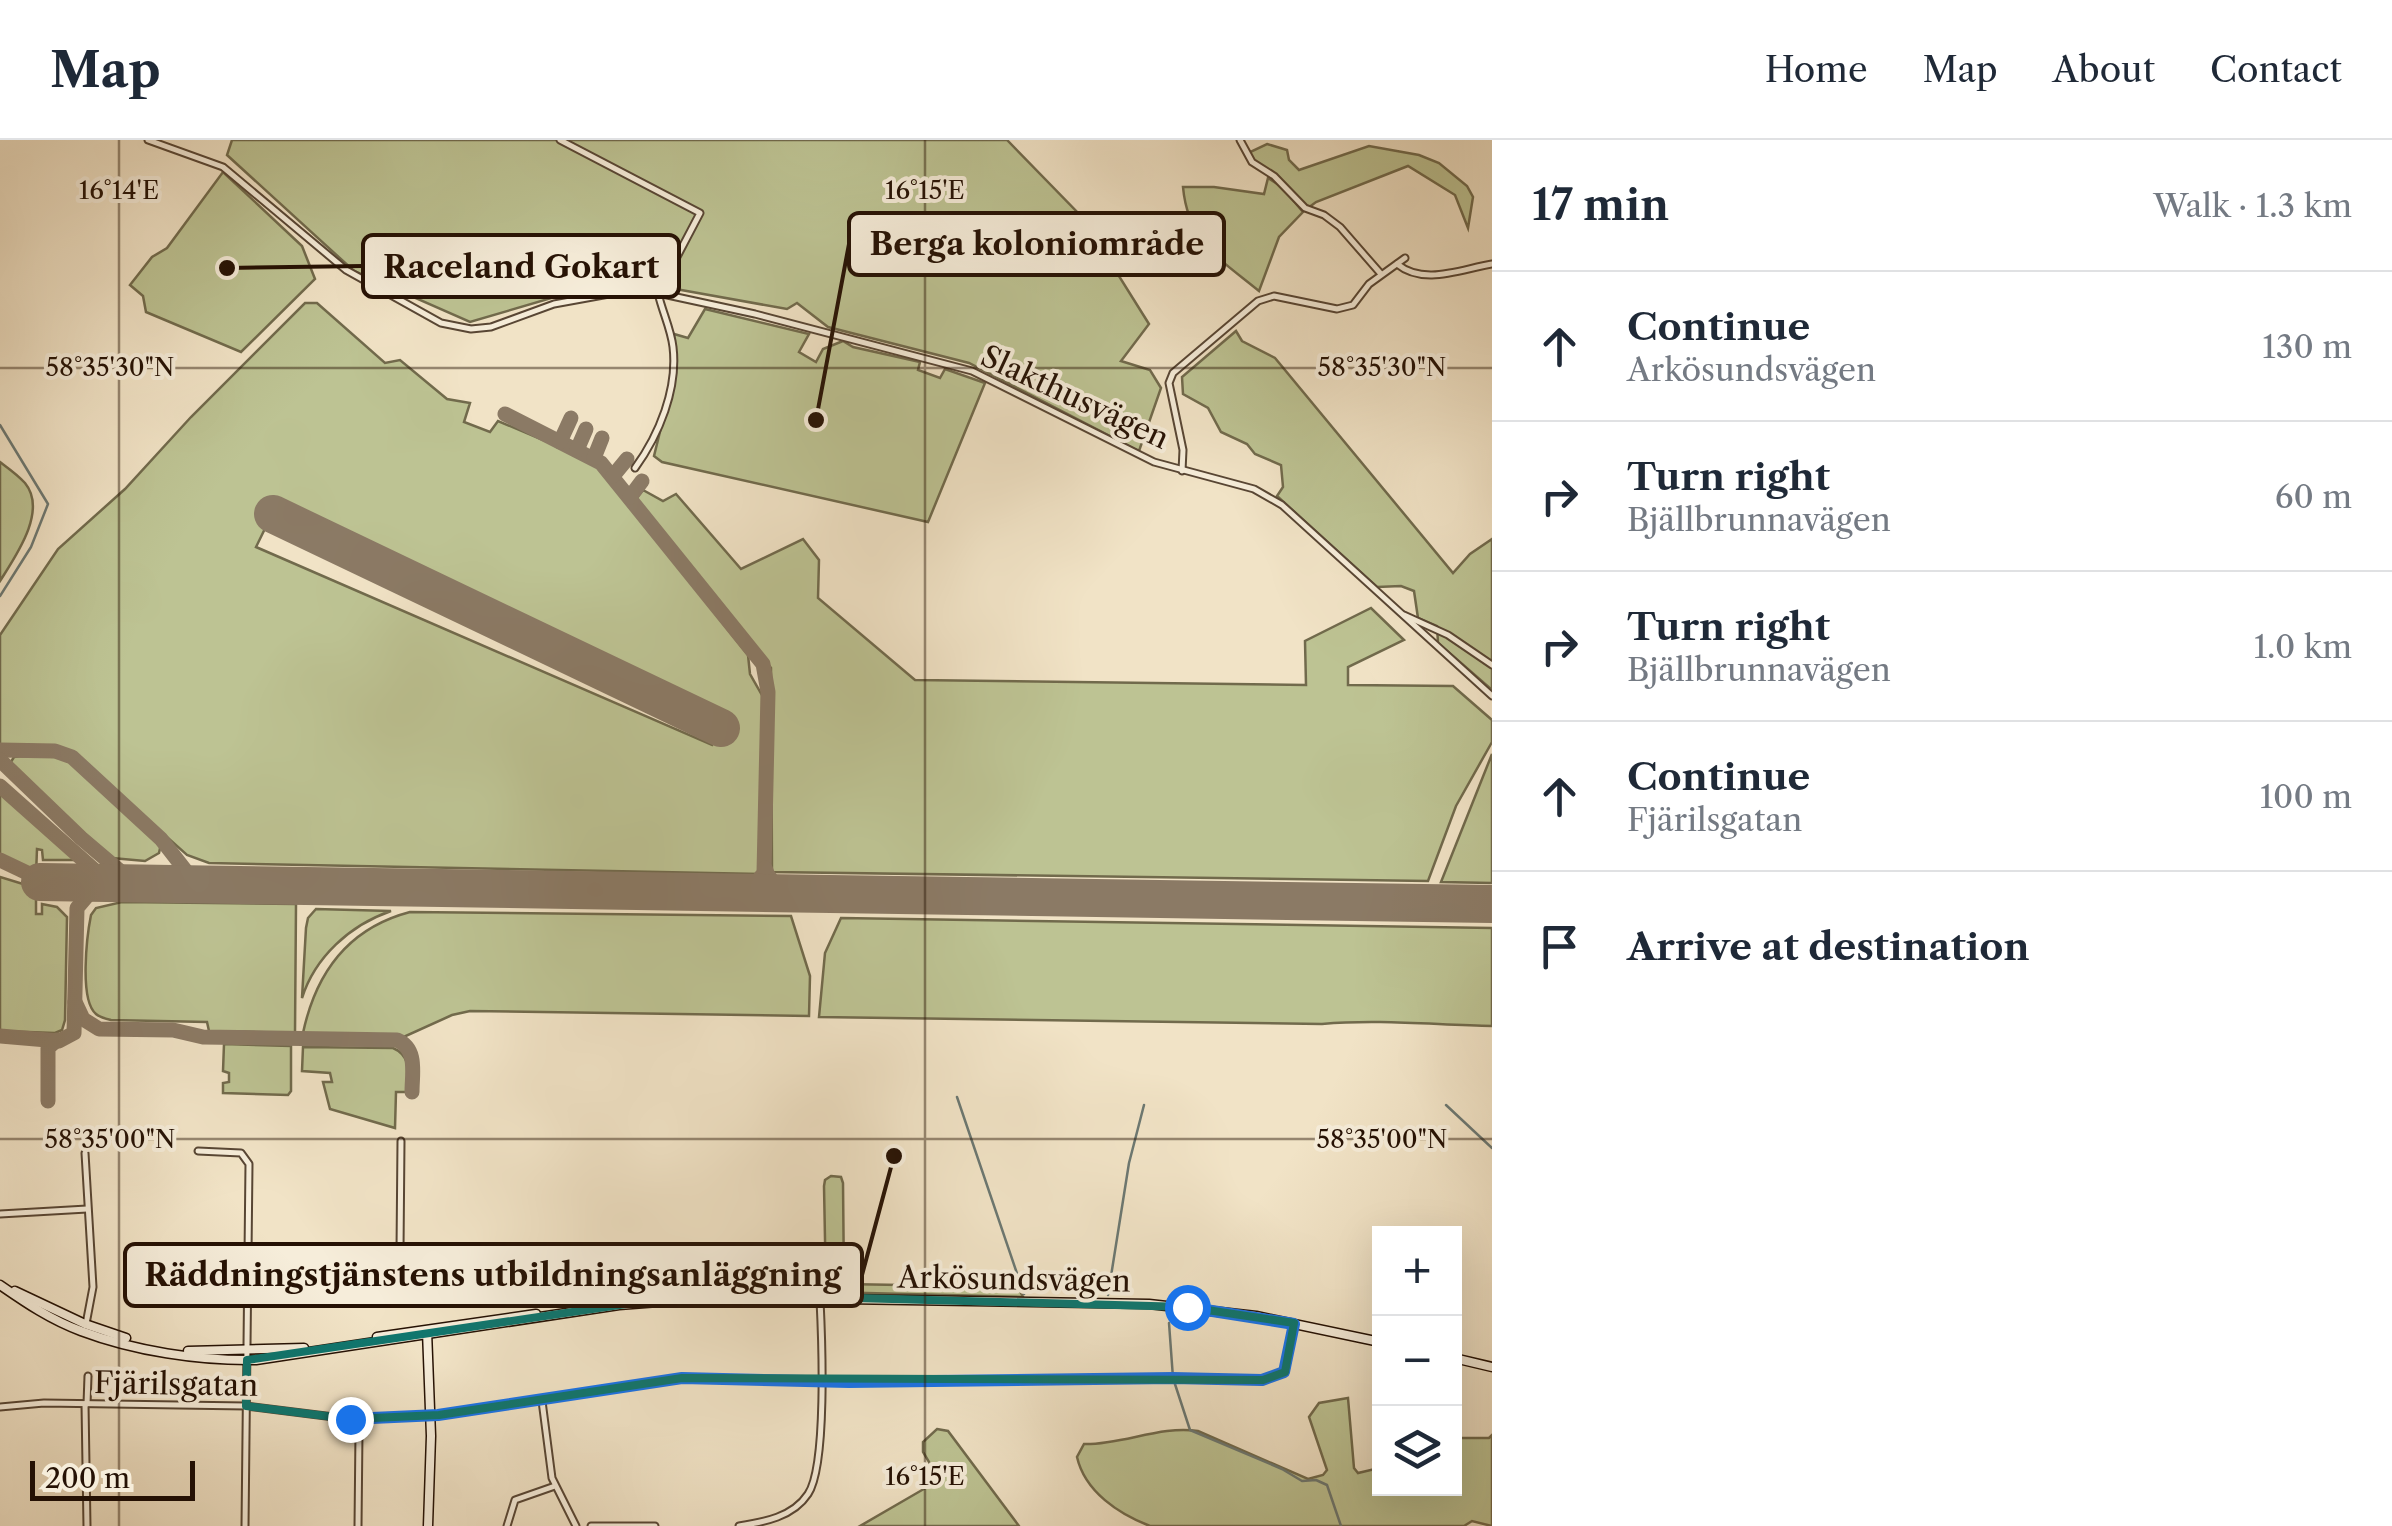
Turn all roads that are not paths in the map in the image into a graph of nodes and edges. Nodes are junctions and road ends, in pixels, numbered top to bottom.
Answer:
1 (148, 140) edge
2 (560, 140) edge
3 (1240, 140) edge
4 (1405, 258) dead end
5 (1397, 264) junction
6 (1492, 264) edge
7 (1381, 274) junction
8 (658, 293) junction
9 (635, 468) dead end
10 (1182, 471) junction
11 (1401, 616) junction
12 (1492, 666) edge
13 (1492, 696) edge
14 (401, 1141) dead end
15 (198, 1152) dead end
16 (85, 1153) dead end
17 (87, 1209) junction
18 (0, 1214) edge
19 (248, 1261) junction
20 (0, 1285) edge
21 (820, 1297) junction
22 (84, 1328) junction
23 (1293, 1329) junction
24 (427, 1331) junction
25 (1372, 1341) edge
26 (247, 1356) junction
27 (1462, 1360) edge
28 (1492, 1366) edge
29 (88, 1376) dead end
30 (820, 1382) junction
31 (542, 1400) junction
32 (86, 1404) junction
33 (0, 1406) edge
34 (246, 1406) junction
35 (431, 1416) junction
36 (350, 1419) junction
37 (555, 1486) junction
38 (87, 1526) edge
39 (245, 1526) edge
40 (358, 1526) edge
41 (428, 1526) edge
42 (507, 1526) edge
43 (576, 1526) edge
44 (591, 1526) edge
45 (654, 1526) edge
46 (739, 1526) edge

1 - 8 street, Slakthusvägen
2 - 8 street
3 - 7 street
4 - 5 street
5 - 6 street
5 - 7 street
7 - 10 street, Slakthusvägen
8 - 9 street
8 - 10 street, Slakthusvägen
10 - 11 street, Slakthusvägen
11 - 12 street
11 - 13 street, Slakthusvägen
14 - 19 street
15 - 19 street
16 - 17 street
17 - 18 street
17 - 22 street
19 - 26 street
20 - 22 main road, Arkösundsvägen
21 - 23 main road, Arkösundsvägen
21 - 24 main road, Arkösundsvägen
21 - 30 street
22 - 26 main road, Arkösundsvägen
23 - 25 main road, Arkösundsvägen
23 - 30 street, Fjärilsgatan
24 - 26 main road, Arkösundsvägen
24 - 35 main road
26 - 34 street
27 - 28 main road
29 - 32 street
30 - 31 street, Fjärilsgatan
30 - 46 street
31 - 35 street, Fjärilsgatan
31 - 37 street
32 - 33 street, Fjärilsgatan
32 - 34 street, Fjärilsgatan
32 - 38 street
34 - 36 street, Fjärilsgatan
34 - 39 street
35 - 36 street, Fjärilsgatan
35 - 41 main road
36 - 40 street
37 - 42 street
37 - 43 street
44 - 45 street

